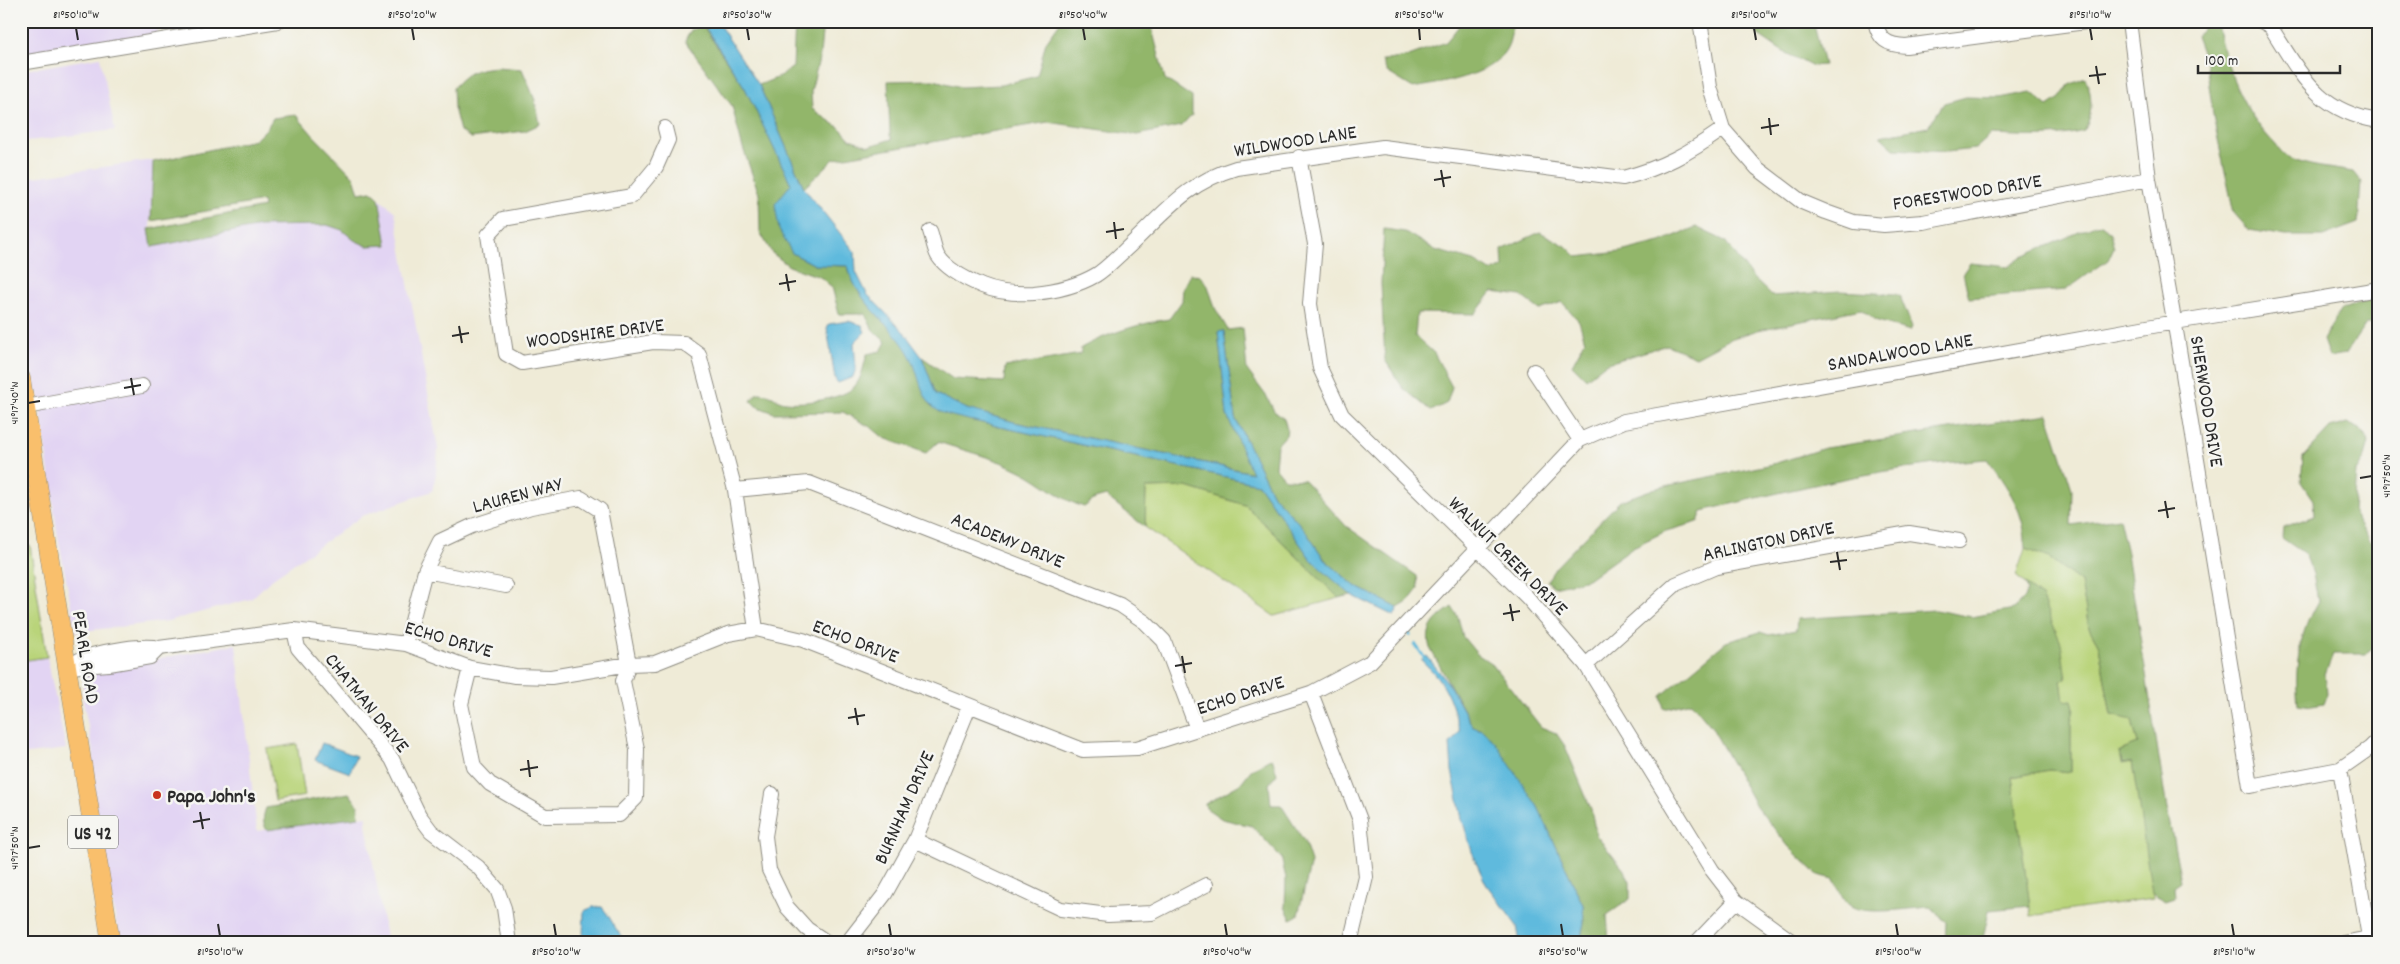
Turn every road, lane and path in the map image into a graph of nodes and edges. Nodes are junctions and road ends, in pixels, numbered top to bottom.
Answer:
1 (278, 21) edge
2 (1700, 21) edge
3 (1875, 21) edge
4 (2093, 21) edge
5 (2129, 21) edge
6 (2262, 21) edge
7 (2061, 23) edge
8 (21, 63) edge
9 (2379, 121) edge
10 (665, 128) dead end
11 (1723, 130) junction
12 (1300, 157) junction
13 (2149, 179) junction
14 (930, 231) dead end
15 (2379, 289) edge
16 (2175, 322) junction
17 (1534, 371) dead end
18 (21, 378) edge
19 (142, 386) dead end
20 (26, 407) junction
21 (1580, 440) junction
22 (735, 490) junction
23 (1959, 541) dead end
24 (1476, 549) junction
25 (425, 571) junction
26 (506, 586) dead end
27 (294, 630) junction
28 (756, 630) junction
29 (406, 644) junction
30 (629, 664) junction
31 (1586, 665) junction
32 (67, 667) junction
33 (470, 668) junction
34 (1311, 693) junction
35 (969, 707) junction
36 (1197, 729) junction
37 (2379, 738) edge
38 (2340, 769) junction
39 (772, 794) dead end
40 (915, 840) junction
41 (1206, 885) dead end
42 (1736, 900) junction
43 (2372, 939) edge
44 (111, 943) edge
45 (509, 943) edge
46 (828, 943) edge
47 (847, 943) edge
48 (1350, 943) edge
49 (1696, 943) edge
50 (1794, 943) edge
51 (2343, 943) edge

1 - 8 street
2 - 11 street, FORESTWOOD DRIVE
3 - 7 street
4 - 7 street
5 - 13 street, SHERWOOD DRIVE
6 - 9 street
10 - 22 street, WOODSHIRE DRIVE
11 - 12 street, WILDWOOD LANE
11 - 13 street, FORESTWOOD DRIVE
12 - 14 street, WILDWOOD LANE
12 - 24 street, WALNUT CREEK DRIVE
13 - 16 street, SHERWOOD DRIVE
15 - 16 street, SANDALWOOD LANE
16 - 21 street, SANDALWOOD LANE
16 - 38 street, SHERWOOD DRIVE
17 - 21 street
18 - 20 main road, PEARL ROAD / US 42
19 - 20 street
20 - 32 main road, PEARL ROAD / US 42
21 - 24 street, SANDALWOOD LANE
22 - 28 street, WOODSHIRE DRIVE
22 - 36 street, ACADEMY DRIVE
23 - 31 street, ARLINGTON DRIVE
24 - 31 street, WALNUT CREEK DRIVE
24 - 34 street, ECHO DRIVE
25 - 26 street
25 - 29 street, LAUREN WAY
25 - 30 street, LAUREN WAY
27 - 29 street, ECHO DRIVE
27 - 32 street, ECHO DRIVE
27 - 45 street, CHATMAN DRIVE
28 - 30 street, ECHO DRIVE
28 - 35 street, ECHO DRIVE
29 - 33 street, ECHO DRIVE
30 - 33 street, ECHO DRIVE
30 - 33 street
31 - 42 street, WALNUT CREEK DRIVE
32 - 44 main road, PEARL ROAD / US 42
34 - 36 street, ECHO DRIVE
34 - 48 street
35 - 36 street, ECHO DRIVE
35 - 40 street, BURNHAM DRIVE
37 - 38 street
38 - 43 street
39 - 46 street
40 - 41 street
40 - 47 street, BURNHAM DRIVE
42 - 49 street
42 - 50 street, WALNUT CREEK DRIVE
43 - 51 street

